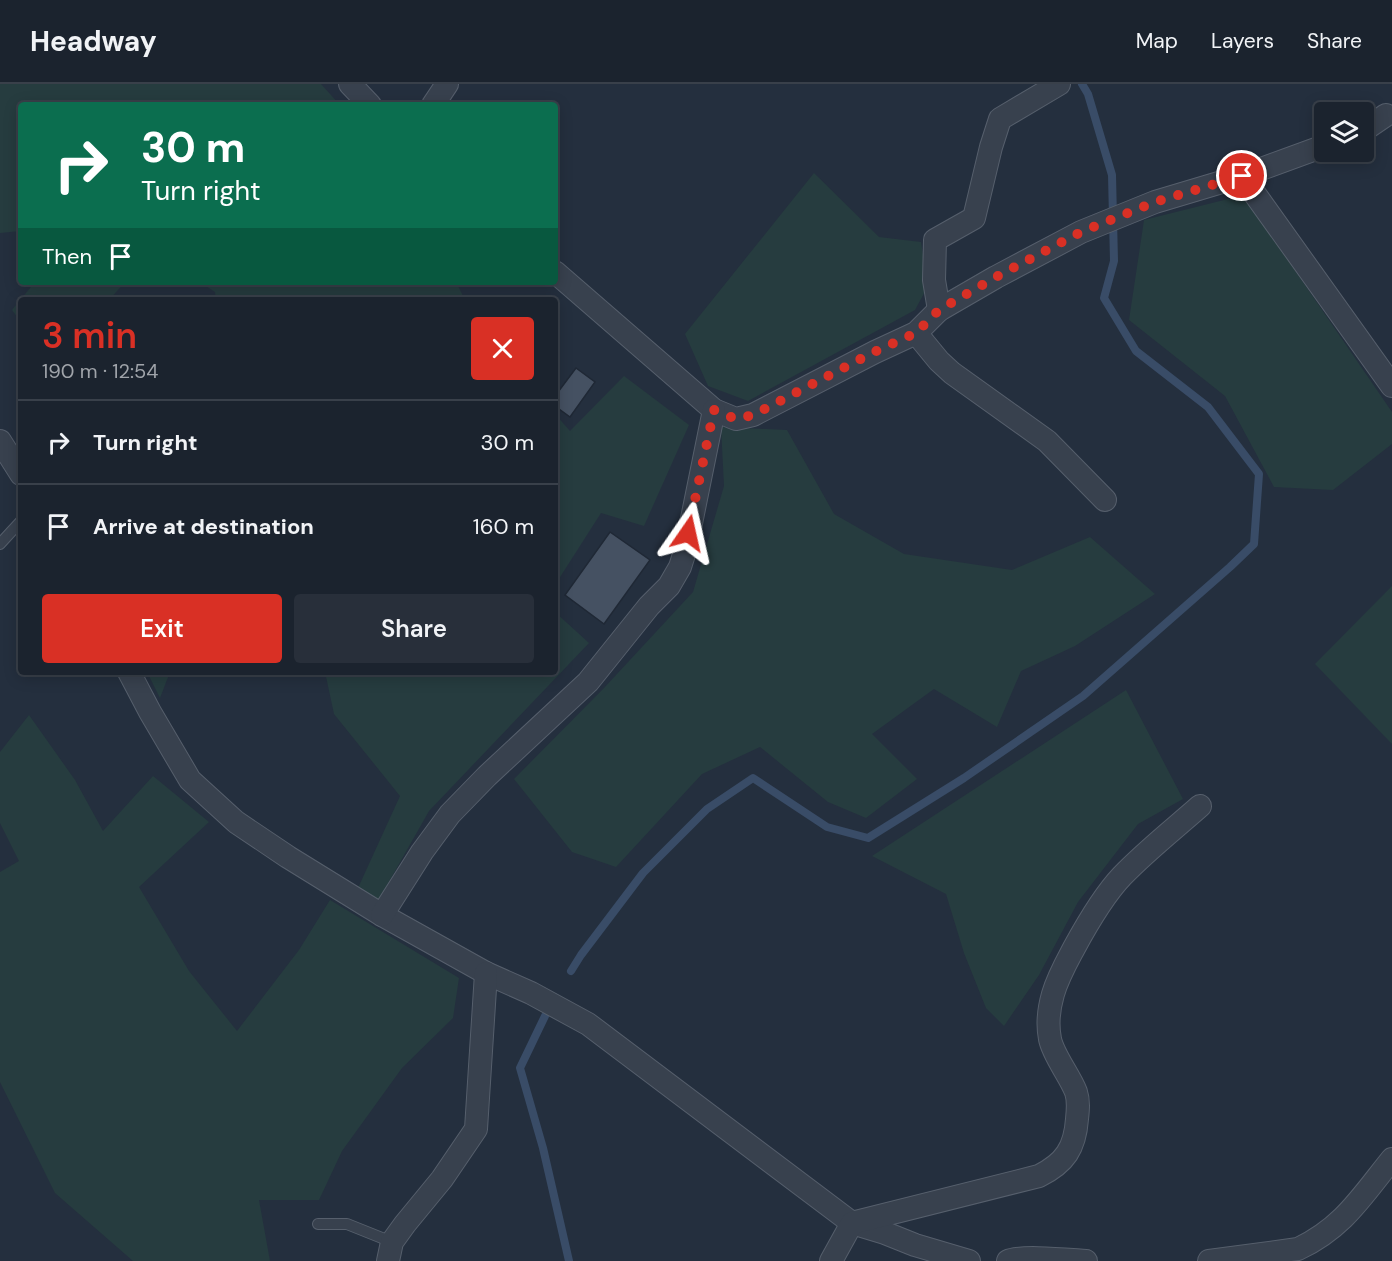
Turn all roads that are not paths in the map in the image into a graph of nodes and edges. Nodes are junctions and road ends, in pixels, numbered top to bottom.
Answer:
1 (350, 84) edge
2 (447, 84) edge
3 (1053, 87) edge
4 (367, 102) edge
5 (435, 102) edge
6 (1386, 115) dead end
7 (1374, 123) edge
8 (1314, 150) edge
9 (1242, 176) junction
10 (558, 275) edge
11 (939, 310) junction
12 (916, 333) junction
13 (1392, 386) edge
14 (714, 410) junction
15 (0, 441) edge
16 (18, 469) edge
17 (1105, 500) dead end
18 (18, 524) edge
19 (0, 544) edge
20 (131, 675) edge
21 (1200, 806) dead end
22 (382, 915) junction
23 (486, 973) junction
24 (1392, 1159) edge
25 (852, 1222) junction
26 (318, 1224) dead end
27 (390, 1251) edge
28 (831, 1261) edge
29 (969, 1261) edge
30 (1008, 1261) edge
31 (1086, 1261) edge
32 (1209, 1261) edge

1 - 4 street
2 - 5 street
3 - 11 street
6 - 7 street
8 - 9 street
9 - 11 street
9 - 13 street
10 - 14 street
11 - 12 street
12 - 14 street
12 - 17 street
14 - 22 street
15 - 16 street
18 - 19 lane
20 - 22 street
21 - 25 street
22 - 23 street
23 - 25 street
23 - 27 street
24 - 32 street
25 - 28 street
25 - 29 street
26 - 27 lane
30 - 31 street

